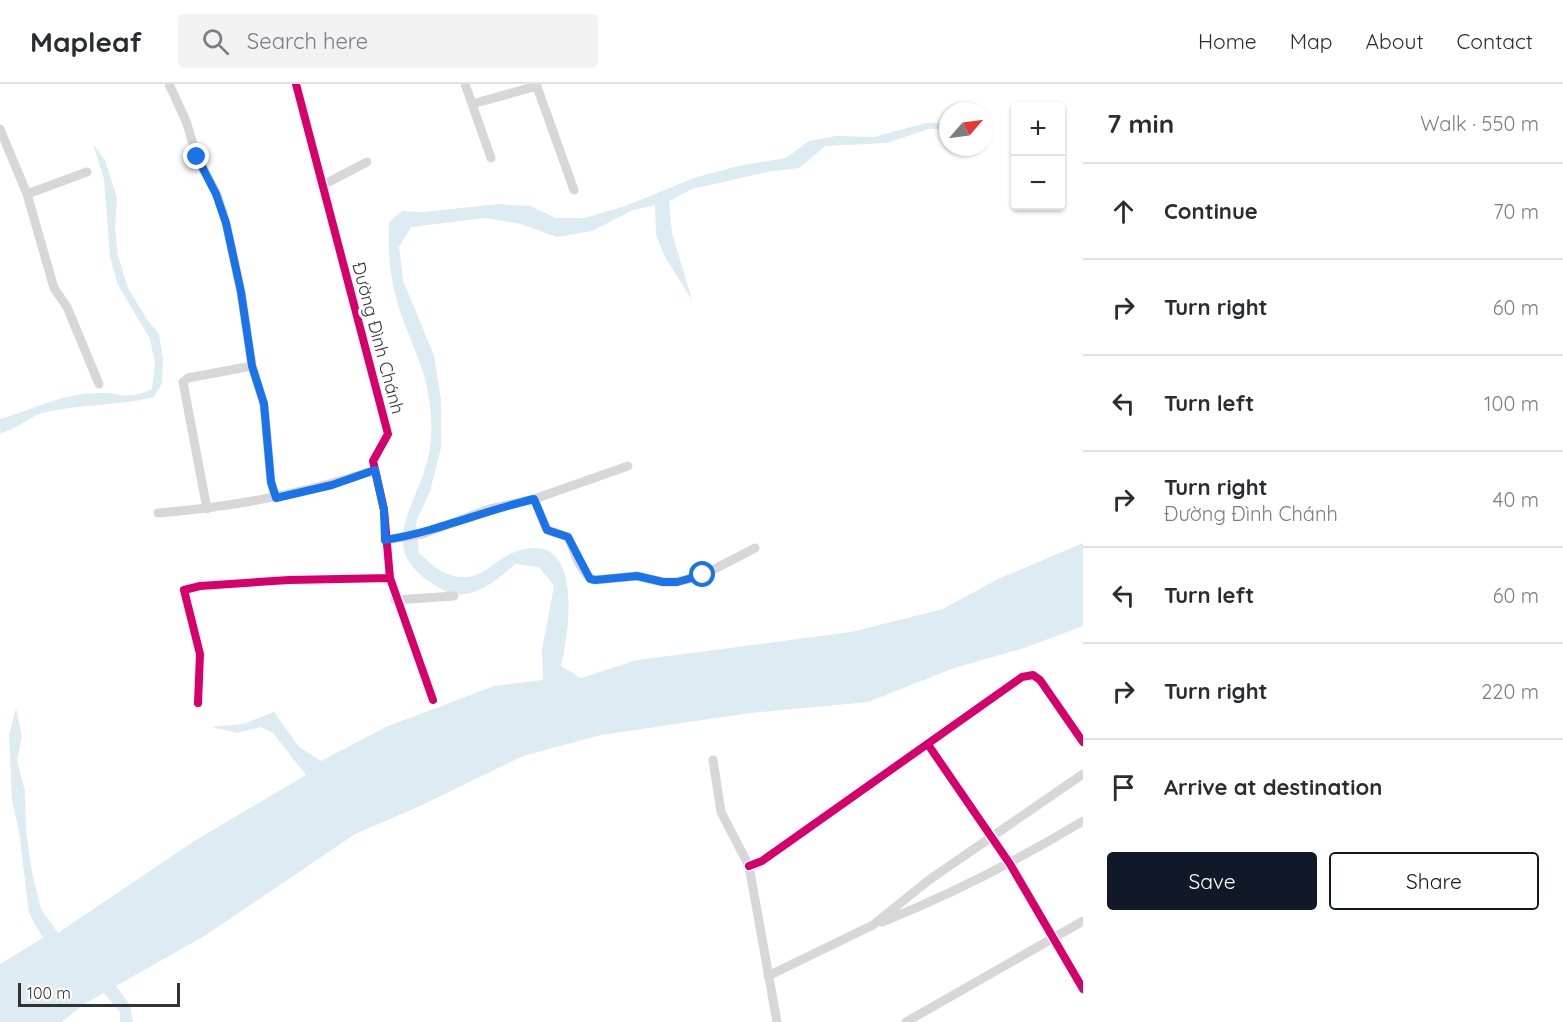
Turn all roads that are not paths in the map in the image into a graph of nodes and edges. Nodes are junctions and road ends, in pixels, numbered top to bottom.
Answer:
1 (168, 84) edge
2 (296, 84) edge
3 (465, 84) edge
4 (536, 85) edge
5 (472, 104) junction
6 (0, 129) edge
7 (491, 158) dead end
8 (367, 162) dead end
9 (87, 172) dead end
10 (321, 186) junction
11 (574, 189) dead end
12 (27, 194) junction
13 (252, 366) junction
14 (99, 384) dead end
15 (628, 466) dead end
16 (375, 470) junction
17 (276, 498) junction
18 (534, 499) junction
19 (207, 509) junction
20 (158, 513) dead end
21 (385, 540) junction
22 (755, 548) dead end
23 (390, 578) junction
24 (454, 596) dead end
25 (395, 600) junction
26 (433, 700) dead end
27 (198, 703) dead end
28 (1083, 742) edge
29 (929, 746) junction
30 (713, 760) dead end
31 (1083, 774) edge
32 (1083, 821) edge
33 (991, 836) junction
34 (1010, 864) junction
35 (748, 866) junction
36 (1083, 921) edge
37 (873, 925) junction
38 (1055, 938) junction
39 (768, 976) junction
40 (1083, 989) edge
41 (777, 1022) edge
42 (906, 1022) edge

1 - 13 street
2 - 10 street, Đường Đình Chánh
3 - 5 street
4 - 5 street
4 - 11 street
5 - 7 street
6 - 12 street
8 - 10 street
9 - 12 street
10 - 16 street, Đường Đình Chánh
12 - 14 street
13 - 17 street
13 - 19 street
15 - 18 street
16 - 17 street
16 - 21 street, Đường Đình Chánh
17 - 19 street
18 - 21 street
18 - 22 street
19 - 20 street
21 - 23 street, Đường Đình Chánh
23 - 25 street, Đường Đình Chánh
23 - 27 street
24 - 25 street
25 - 26 street, Đường Đình Chánh
28 - 29 street
29 - 33 street
29 - 35 street
30 - 35 street
31 - 33 street
32 - 34 street
33 - 34 street
33 - 37 street
34 - 37 street
34 - 38 street
35 - 39 street
36 - 38 street
37 - 39 street
38 - 40 street
38 - 42 street
39 - 41 street

